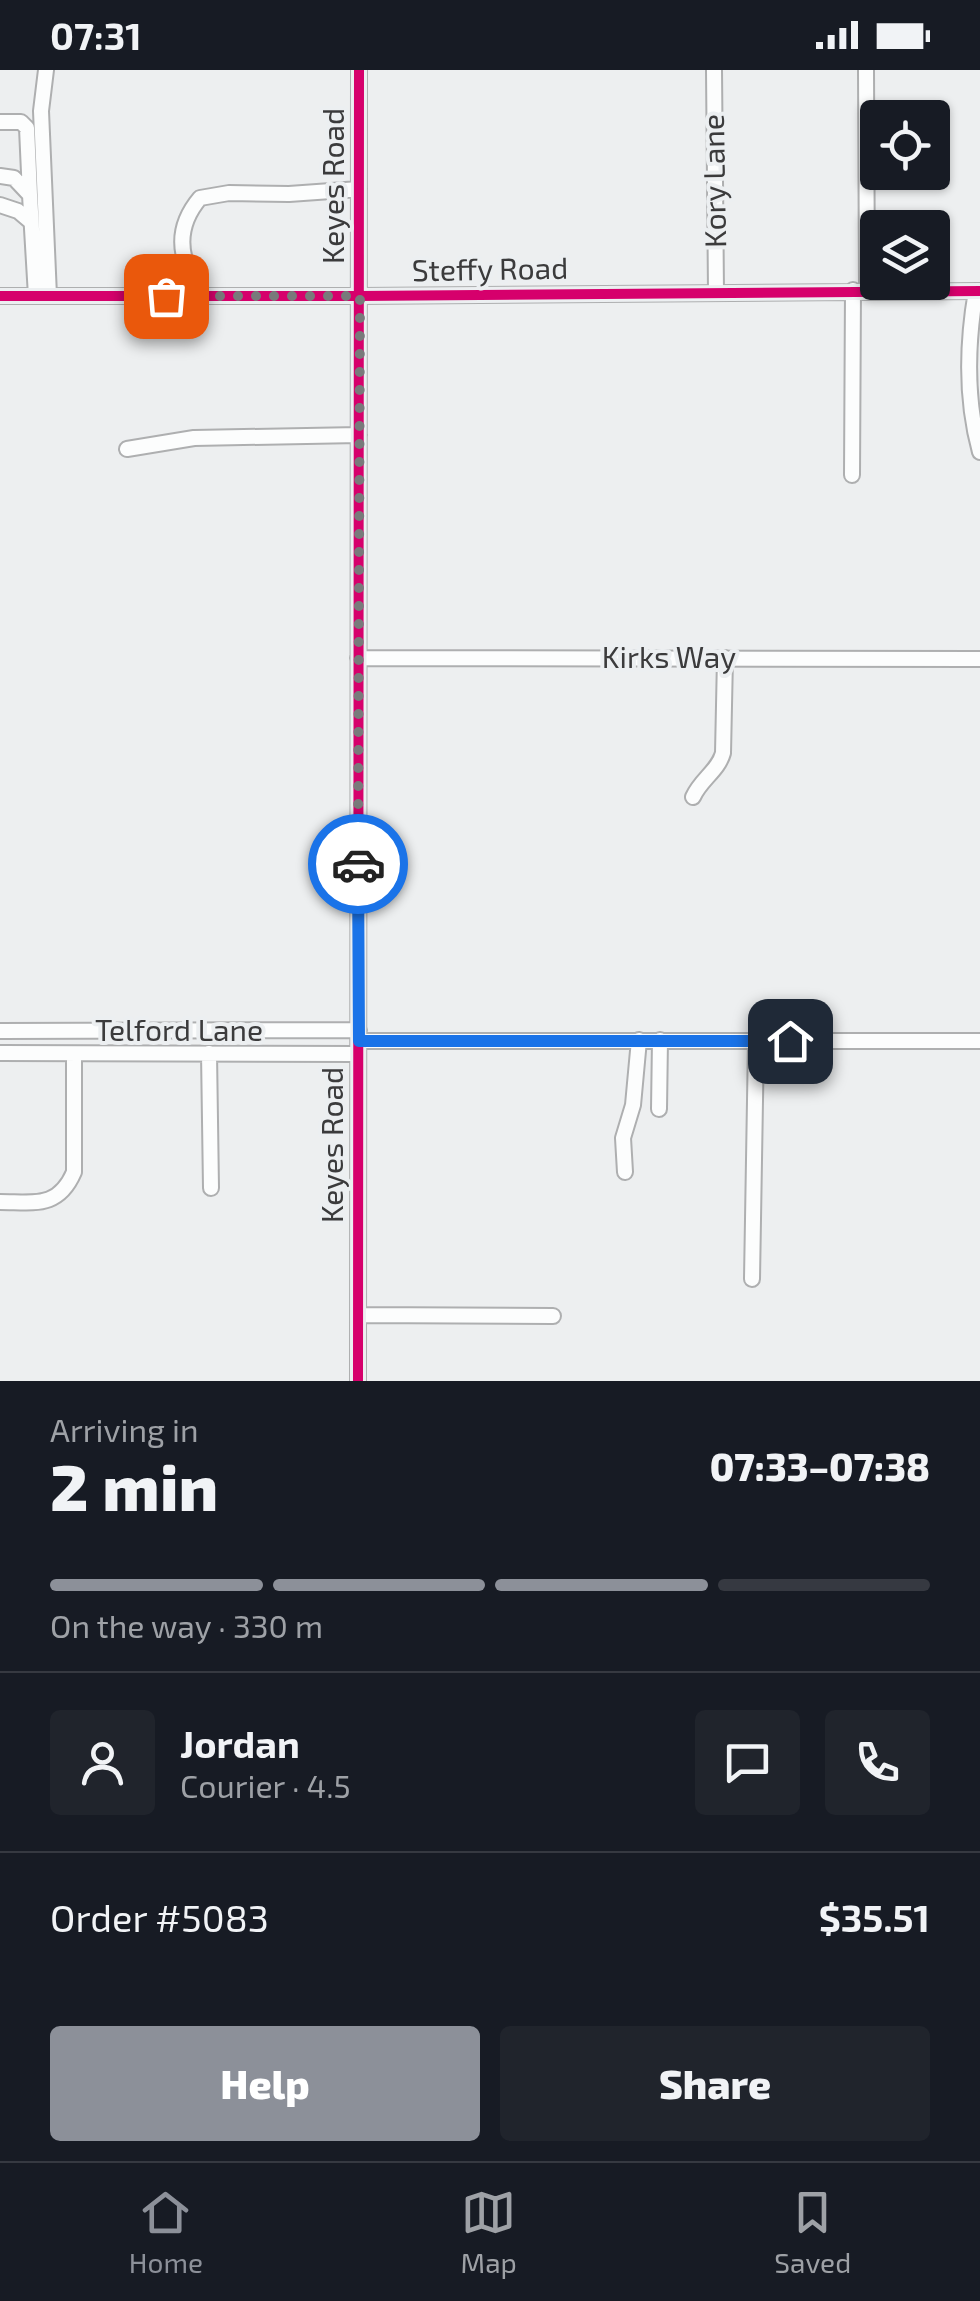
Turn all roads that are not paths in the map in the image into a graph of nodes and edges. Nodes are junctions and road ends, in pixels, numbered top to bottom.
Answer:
1 (46, 70) edge
2 (359, 70) edge
3 (714, 70) edge
4 (866, 70) edge
5 (0, 122) edge
6 (0, 176) edge
7 (360, 189) junction
8 (30, 195) junction
9 (0, 204) edge
10 (862, 210) edge
11 (31, 222) junction
12 (860, 290) joint
13 (950, 291) edge
14 (978, 291) edge
15 (716, 292) junction
16 (0, 296) edge
17 (42, 296) junction
18 (198, 296) junction
19 (360, 296) junction
20 (359, 435) junction
21 (126, 449) dead end
22 (980, 452) edge
23 (852, 476) dead end
24 (358, 658) junction
25 (725, 658) junction
26 (980, 659) edge
27 (693, 797) dead end
28 (0, 1031) edge
29 (639, 1040) junction
30 (660, 1040) junction
31 (756, 1041) junction
32 (980, 1041) edge
33 (359, 1042) junction
34 (0, 1053) edge
35 (209, 1053) junction
36 (74, 1054) junction
37 (659, 1109) dead end
38 (625, 1172) dead end
39 (211, 1188) dead end
40 (0, 1202) edge
41 (752, 1279) dead end
42 (358, 1315) junction
43 (553, 1316) dead end
44 (358, 1381) edge

1 - 17 street
2 - 7 street, Keyes Road
3 - 15 street, Kory Lane
4 - 10 street
5 - 8 street
6 - 8 street
7 - 18 street
7 - 19 street, Keyes Road
8 - 11 street
9 - 11 street
11 - 17 street
12 - 15 street, Steffy Road
12 - 23 street
13 - 14 street, Steffy Road
14 - 22 street
15 - 19 street, Steffy Road
16 - 17 street, Steffy Road
17 - 18 street, Steffy Road
18 - 19 street, Steffy Road
19 - 20 street, Keyes Road
20 - 21 street
20 - 24 street, Keyes Road
24 - 25 street, Kirks Way
24 - 33 street, Keyes Road
25 - 26 street, Kirks Way
25 - 27 street
28 - 33 street, Telford Lane
29 - 30 street, Telford Lane
29 - 33 street, Telford Lane
29 - 38 street
30 - 31 street, Telford Lane
30 - 37 street
31 - 32 street, Telford Lane
31 - 41 street
33 - 35 street, Telford Lane
33 - 42 street, Keyes Road
34 - 36 street, Telford Lane
35 - 36 street, Telford Lane
35 - 39 street
36 - 40 street
42 - 43 street
42 - 44 street, Keyes Road

